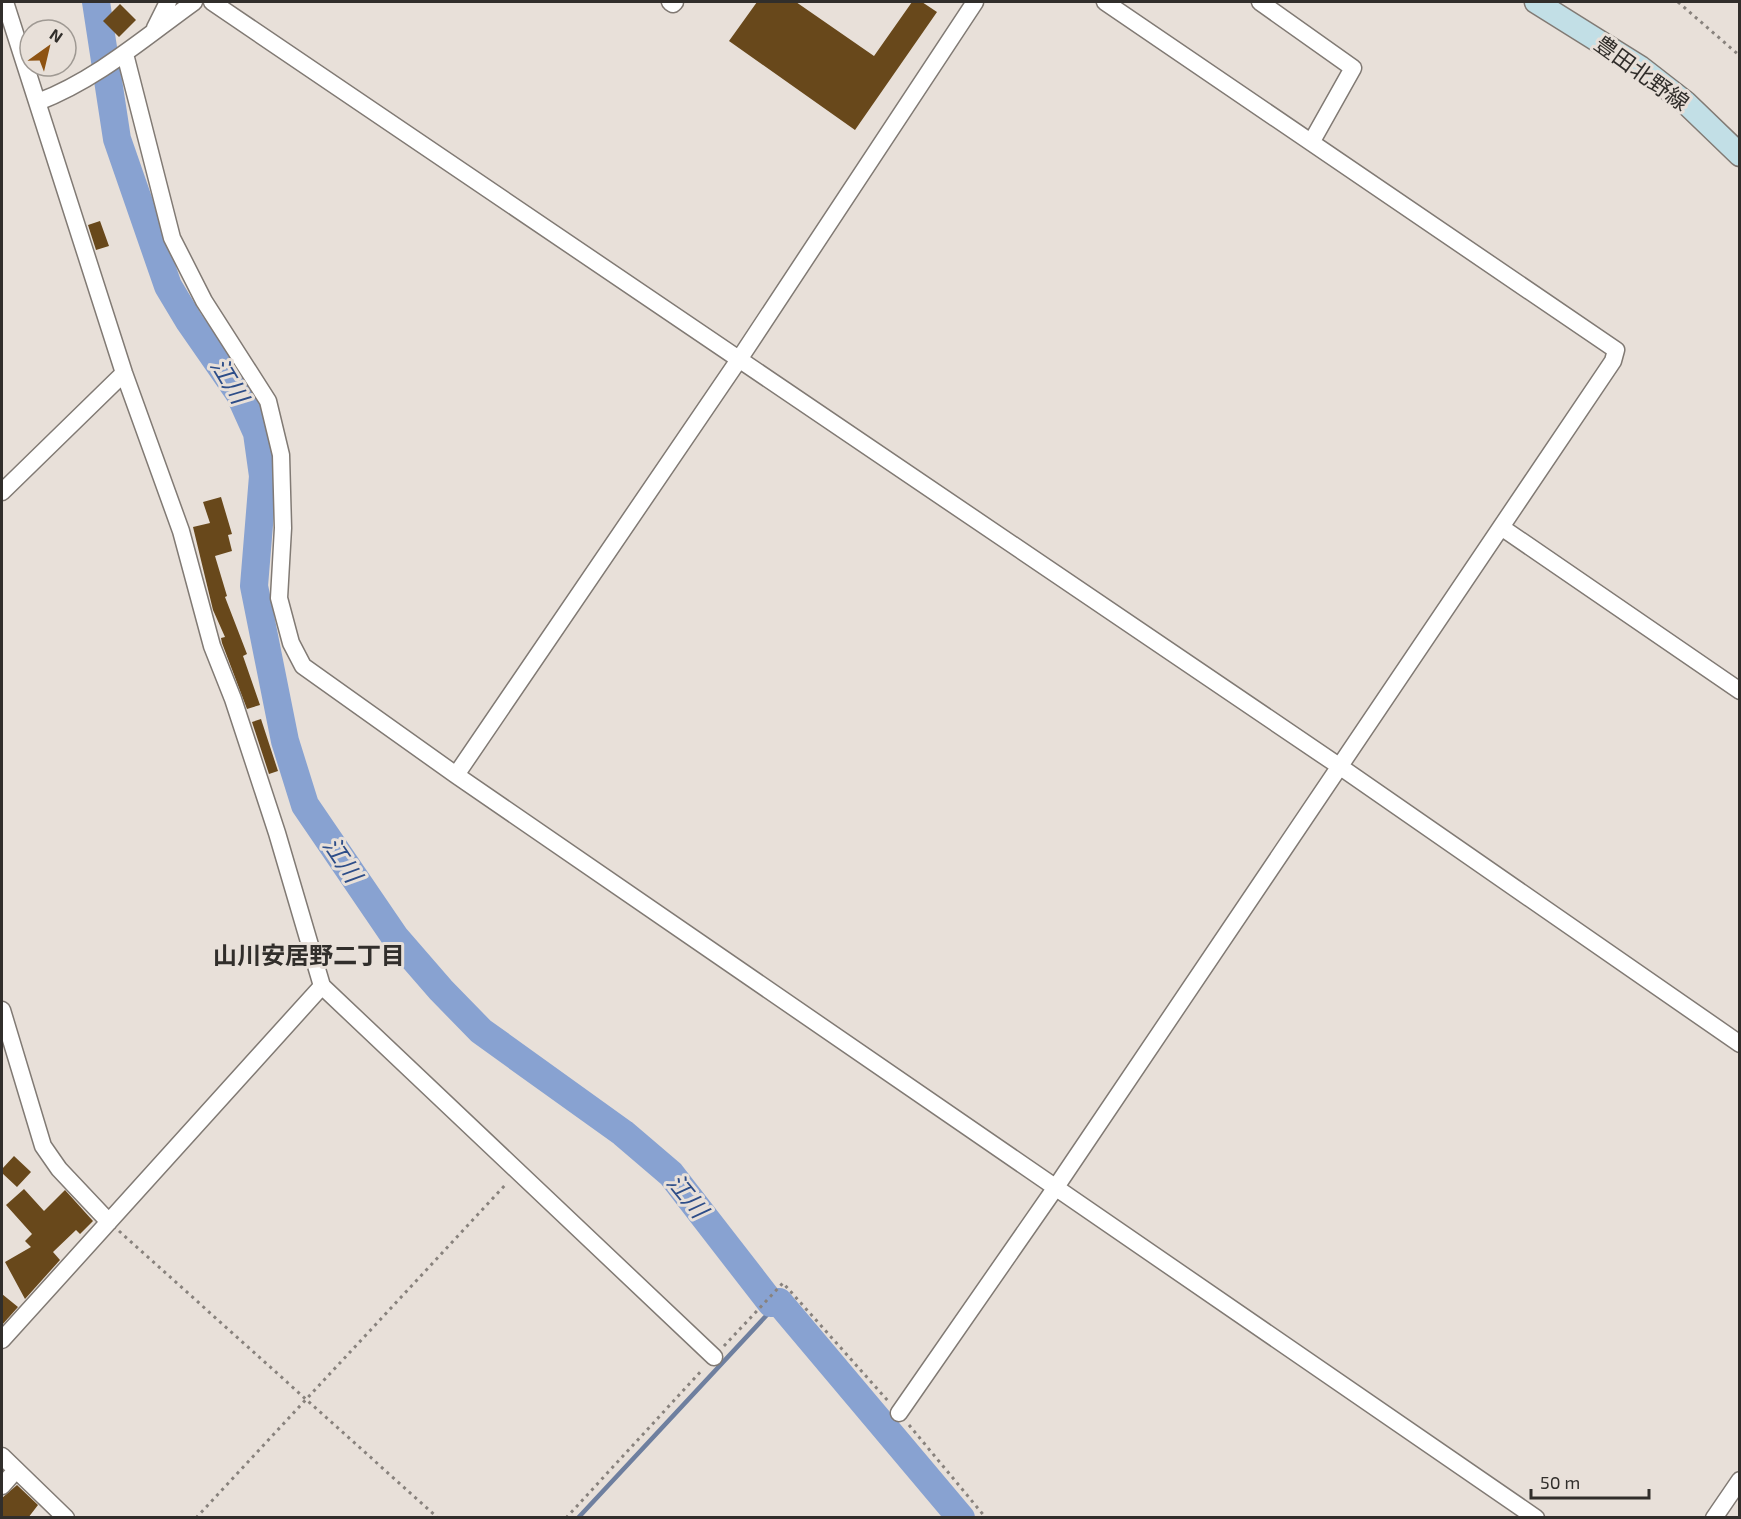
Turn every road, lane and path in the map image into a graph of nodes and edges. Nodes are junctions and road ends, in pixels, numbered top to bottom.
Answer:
1 (5, 2) edge
2 (168, 2) edge
3 (194, 2) edge
4 (206, 2) edge
5 (212, 2) edge
6 (670, 2) edge
7 (675, 2) edge
8 (975, 2) edge
9 (1105, 2) edge
10 (1260, 2) edge
11 (1536, 2) edge
12 (1678, 2) edge
13 (153, 32) junction
14 (125, 54) junction
15 (1740, 56) edge
16 (38, 102) junction
17 (1312, 141) junction
18 (1740, 155) edge
19 (740, 358) junction
20 (124, 373) junction
21 (2, 492) edge
22 (1501, 527) junction
23 (1740, 691) edge
24 (1339, 766) junction
25 (456, 775) junction
26 (322, 986) junction
27 (2, 1010) edge
28 (1740, 1044) edge
29 (518, 1172) junction
30 (1056, 1187) junction
31 (109, 1222) junction
32 (2, 1340) edge
33 (714, 1357) junction
34 (306, 1396) junction
35 (899, 1413) junction
36 (2, 1456) edge
37 (16, 1470) junction
38 (1740, 1480) edge
39 (2, 1486) edge
40 (66, 1518) edge
41 (196, 1518) edge
42 (438, 1518) edge
43 (567, 1518) edge
44 (986, 1518) edge
45 (1536, 1518) edge
46 (1714, 1518) edge

1 - 16 street
2 - 13 street
3 - 13 street
4 - 13 street
5 - 19 street
6 - 7 street
8 - 19 street
9 - 17 street
10 - 17 street
11 - 18 main road, 豊田北野線
12 - 15 path
13 - 14 street
14 - 16 street
14 - 25 street
16 - 20 street
17 - 22 street
19 - 24 street
19 - 25 street
20 - 21 street
20 - 26 street
22 - 23 street
22 - 24 street
24 - 28 street
24 - 30 street
25 - 30 street
26 - 29 street
26 - 31 street
27 - 31 street
29 - 33 street
29 - 34 path
30 - 35 street
30 - 45 street
31 - 32 street
31 - 34 path
33 - 35 path
33 - 43 path
34 - 41 path
34 - 42 path
35 - 44 path
36 - 37 street
37 - 39 street
37 - 40 street
38 - 46 street

